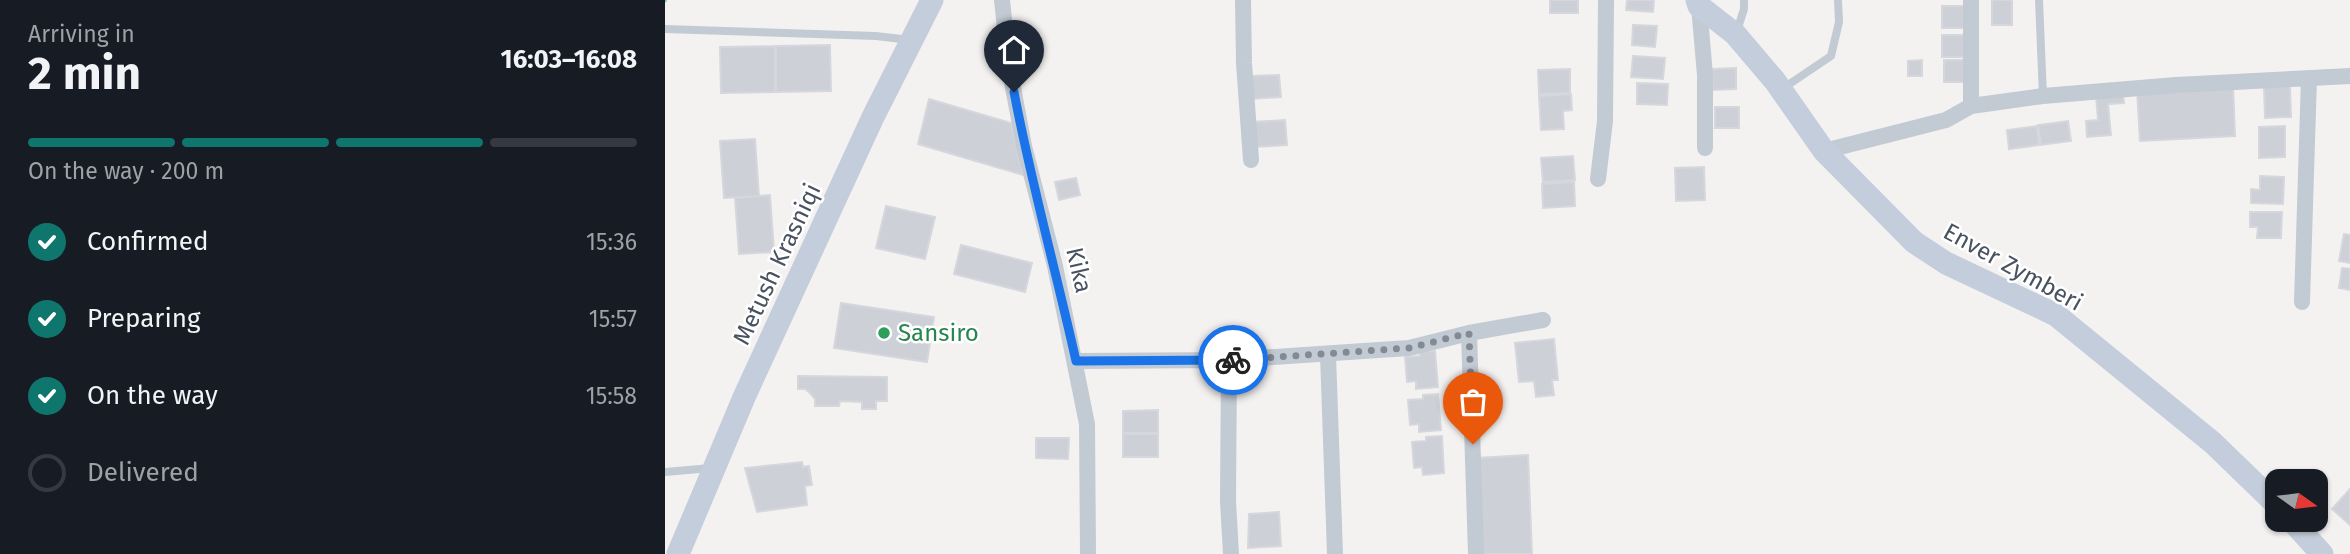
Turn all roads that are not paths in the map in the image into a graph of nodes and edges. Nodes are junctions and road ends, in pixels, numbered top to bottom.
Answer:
1 (932, 0) edge
2 (1002, 0) edge
3 (1243, 0) edge
4 (1606, 0) edge
5 (1744, 0) edge
6 (1838, 0) edge
7 (1971, 0) edge
8 (2039, 0) edge
9 (1698, 3) edge
10 (665, 29) edge
11 (1735, 34) junction
12 (912, 40) junction
13 (2350, 76) edge
14 (2309, 78) junction
15 (1781, 90) junction
16 (2043, 96) junction
17 (1971, 106) junction
18 (1705, 148) dead end
19 (1824, 151) junction
20 (1251, 160) dead end
21 (1598, 178) dead end
22 (2302, 302) dead end
23 (1543, 320) dead end
24 (1469, 333) junction
25 (1328, 355) junction
26 (1229, 360) junction
27 (1076, 361) junction
28 (715, 468) junction
29 (665, 472) edge
30 (2265, 493) edge
31 (2302, 532) edge
32 (678, 554) edge
33 (1088, 554) edge
34 (1231, 554) edge
35 (1335, 554) edge
36 (1476, 554) edge
37 (2322, 554) edge

1 - 12 street, Metush Krasniqi
2 - 27 street, Kika
3 - 20 street
4 - 21 street
5 - 11 lane
6 - 15 lane
7 - 17 street
8 - 16 lane
9 - 11 street, Enver Zymberi
9 - 18 street, Enver Zymberi
10 - 12 lane
11 - 15 street, Enver Zymberi
12 - 28 street, Metush Krasniqi
13 - 14 street
14 - 16 street
14 - 22 street
15 - 19 street, Enver Zymberi
16 - 17 street
17 - 19 street
19 - 30 street, Enver Zymberi
23 - 24 street
24 - 25 street
24 - 36 street
25 - 26 street
25 - 35 street
26 - 27 street
26 - 34 street
27 - 33 street, Kika
28 - 29 lane
28 - 32 street, Metush Krasniqi
31 - 37 street

